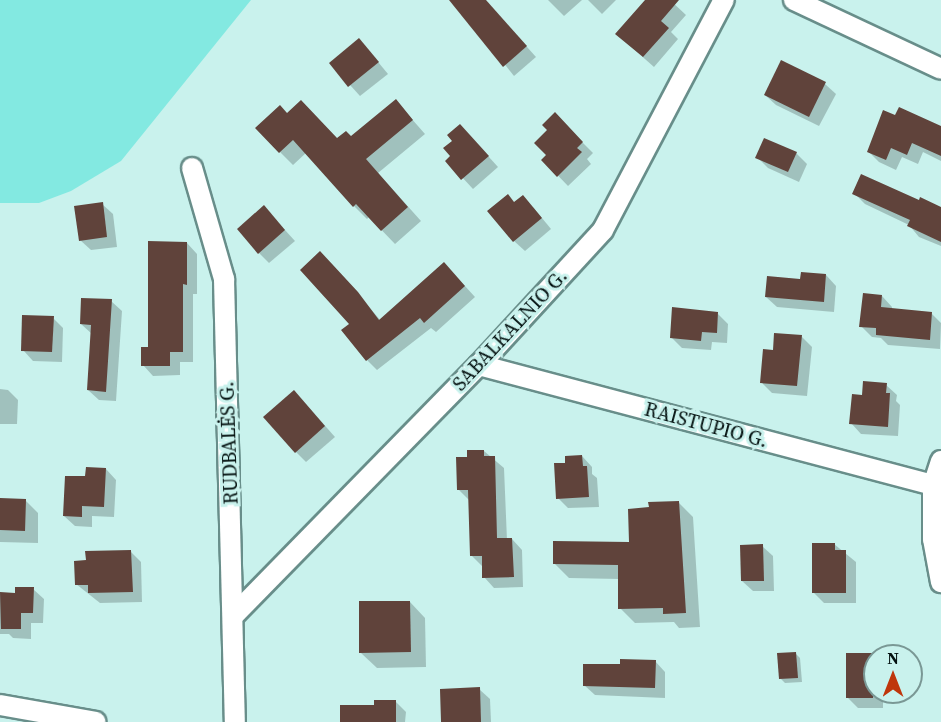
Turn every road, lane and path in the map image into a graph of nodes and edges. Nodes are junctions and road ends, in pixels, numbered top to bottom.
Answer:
1 (724, 0) edge
2 (794, 0) edge
3 (941, 69) edge
4 (192, 168) dead end
5 (479, 365) junction
6 (941, 461) edge
7 (933, 485) junction
8 (941, 582) edge
9 (234, 615) junction
10 (0, 705) edge
11 (96, 722) edge
12 (235, 722) edge

1 - 5 street, SABALKALNIO G.
2 - 3 street
4 - 9 street, RUDBALĖS G.
5 - 7 street, RAISTUPIO G.
5 - 9 street, SABALKALNIO G.
6 - 7 street
7 - 8 street
9 - 12 street, RUDBALĖS G.
10 - 11 street

